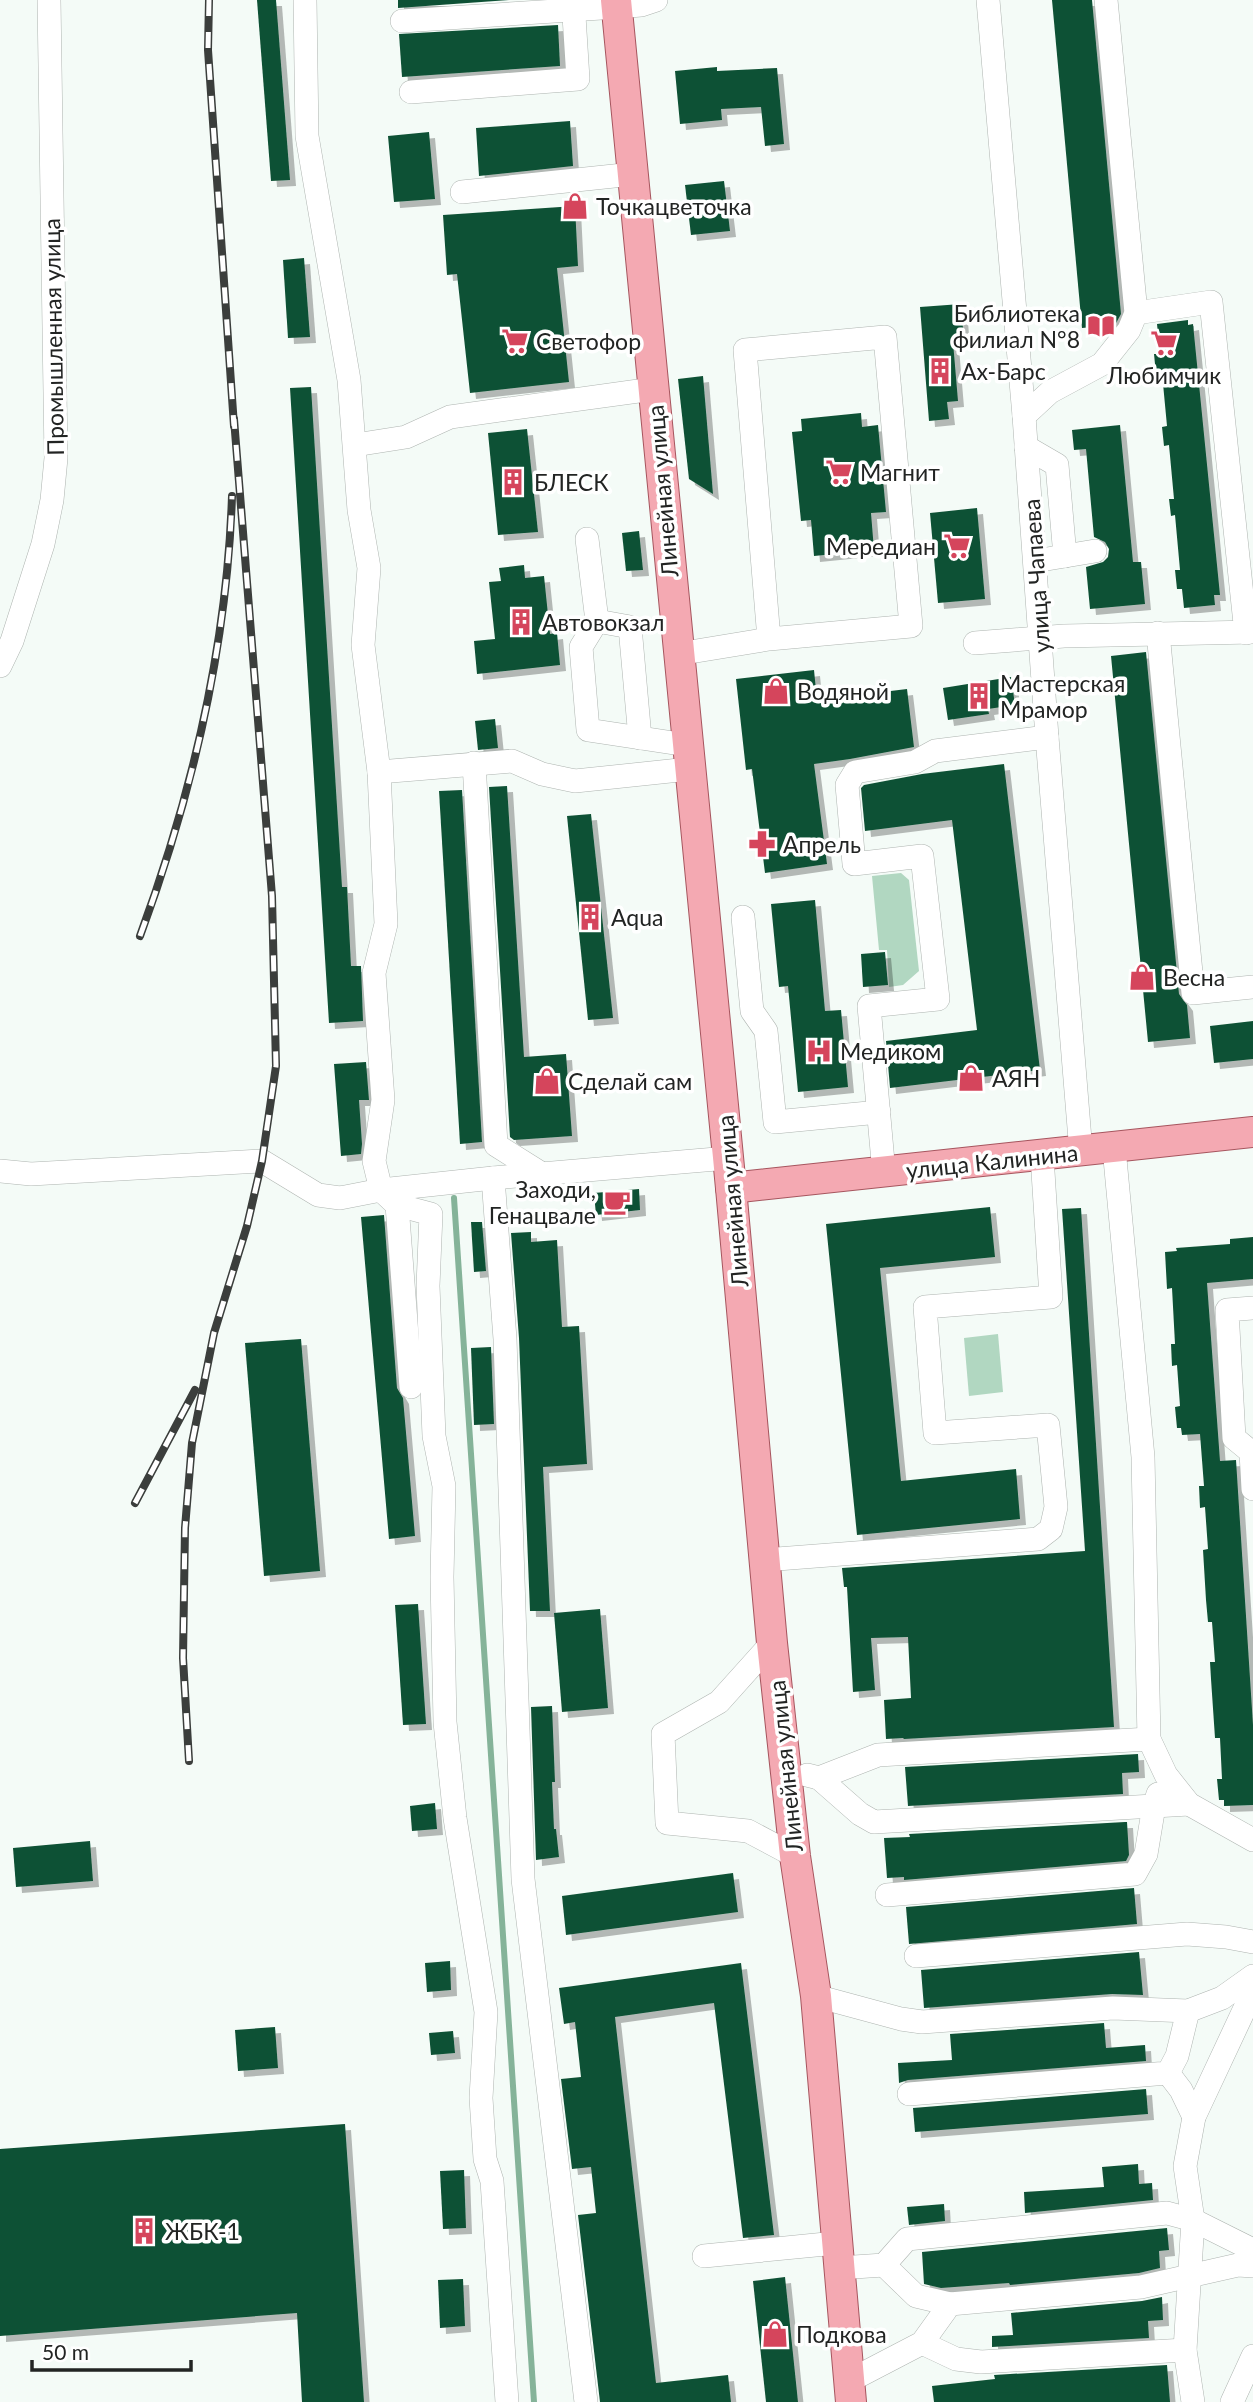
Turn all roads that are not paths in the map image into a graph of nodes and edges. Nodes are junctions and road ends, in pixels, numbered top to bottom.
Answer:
1 (49, 0) edge
2 (305, 0) edge
3 (656, 0) edge
4 (988, 0) edge
5 (1106, 0) edge
6 (616, 4) edge
7 (573, 5) edge
8 (402, 22) dead end
9 (411, 92) dead end
10 (633, 174) junction
11 (462, 192) dead end
12 (1136, 313) junction
13 (653, 389) junction
14 (1024, 416) junction
15 (355, 445) junction
16 (1026, 447) junction
17 (587, 539) dead end
18 (1096, 551) dead end
19 (1065, 556) junction
20 (1035, 561) junction
21 (597, 621) junction
22 (1158, 633) junction
23 (1249, 633) edge
24 (1040, 637) junction
25 (769, 639) junction
26 (975, 643) dead end
27 (678, 654) junction
28 (0, 666) edge
29 (1047, 737) junction
30 (640, 738) junction
31 (688, 757) junction
32 (474, 764) junction
33 (379, 772) junction
34 (743, 917) dead end
35 (1253, 987) edge
36 (752, 1011) junction
37 (714, 1014) junction
38 (879, 1112) junction
39 (1253, 1132) edge
40 (1114, 1148) junction
41 (1081, 1152) junction
42 (1042, 1156) junction
43 (728, 1158) junction
44 (0, 1171) edge
45 (884, 1173) junction
46 (542, 1174) junction
47 (493, 1178) junction
48 (731, 1188) junction
49 (389, 1198) junction
50 (1253, 1308) edge
51 (411, 1387) dead end
52 (1253, 1489) edge
53 (764, 1560) junction
54 (772, 1643) junction
55 (1149, 1739) junction
56 (785, 1768) junction
57 (1166, 1775) junction
58 (819, 1778) junction
59 (1189, 1804) junction
60 (1154, 1806) junction
61 (1253, 1840) edge
62 (795, 1856) junction
63 (887, 1895) dead end
64 (1253, 1942) edge
65 (916, 1956) dead end
66 (1253, 1976) edge
67 (1253, 1991) edge
68 (816, 1996) junction
69 (1188, 2011) junction
70 (1168, 2073) junction
71 (909, 2094) dead end
72 (1194, 2117) junction
73 (1193, 2220) junction
74 (1253, 2250) edge
75 (837, 2255) junction
76 (704, 2256) dead end
77 (884, 2265) junction
78 (1253, 2266) edge
79 (1188, 2278) junction
80 (950, 2304) junction
81 (922, 2343) junction
82 (1185, 2350) junction
83 (1253, 2356) edge
84 (850, 2392) edge
85 (507, 2402) edge
86 (586, 2402) edge
87 (1193, 2402) edge
88 (1232, 2402) edge

1 - 28 street, Промышленная улица
2 - 15 street
3 - 6 street
4 - 14 street, улица Чапаева
5 - 12 street
6 - 7 street
6 - 10 main road, Линейная улица
7 - 8 street
7 - 9 street
10 - 11 street
10 - 13 main road, Линейная улица
12 - 14 street
12 - 23 street
13 - 15 street
13 - 27 main road, Линейная улица
14 - 16 street, улица Чапаева
15 - 33 street
16 - 19 street
16 - 20 street, улица Чапаева
17 - 21 street
18 - 19 street
19 - 20 street
20 - 24 street, улица Чапаева
21 - 30 street
21 - 30 street
22 - 23 street
22 - 24 street
22 - 35 street
24 - 26 street
24 - 29 street, улица Чапаева
25 - 25 street
25 - 27 street
27 - 31 main road, Линейная улица
29 - 38 street
29 - 41 street, улица Чапаева
30 - 31 street
31 - 32 street
31 - 37 main road, Линейная улица
32 - 33 street
32 - 46 street
33 - 49 street
34 - 36 street
36 - 37 street
36 - 38 street
37 - 43 main road, Линейная улица
38 - 45 street
39 - 40 main road, улица Калинина
40 - 41 main road, улица Калинина
40 - 55 street
41 - 42 main road, улица Калинина
42 - 45 main road, улица Калинина
42 - 53 street
43 - 46 street
43 - 48 main road, Линейная улица
44 - 49 street
45 - 48 main road, улица Калинина
46 - 47 street
47 - 49 street
47 - 86 street
48 - 53 main road, Линейная улица
49 - 51 street
49 - 85 street
50 - 52 street
53 - 54 main road, Линейная улица
54 - 56 main road, Линейная улица
54 - 62 street
55 - 57 street
55 - 58 street
56 - 58 street
56 - 62 main road, Линейная улица
57 - 59 street
57 - 60 street
58 - 60 street
59 - 60 street
59 - 61 street
60 - 63 street
62 - 68 main road, Линейная улица
64 - 65 street
66 - 69 street
67 - 72 street
68 - 69 street
68 - 75 main road, Линейная улица
69 - 70 street
70 - 71 street
70 - 72 street
72 - 73 street
73 - 74 street
73 - 77 street
73 - 79 street
75 - 76 street
75 - 77 street
75 - 84 main road, Линейная улица
77 - 80 street
78 - 79 street
79 - 80 street
79 - 82 street
80 - 81 street
81 - 82 street
81 - 84 street
82 - 87 street
83 - 88 street

